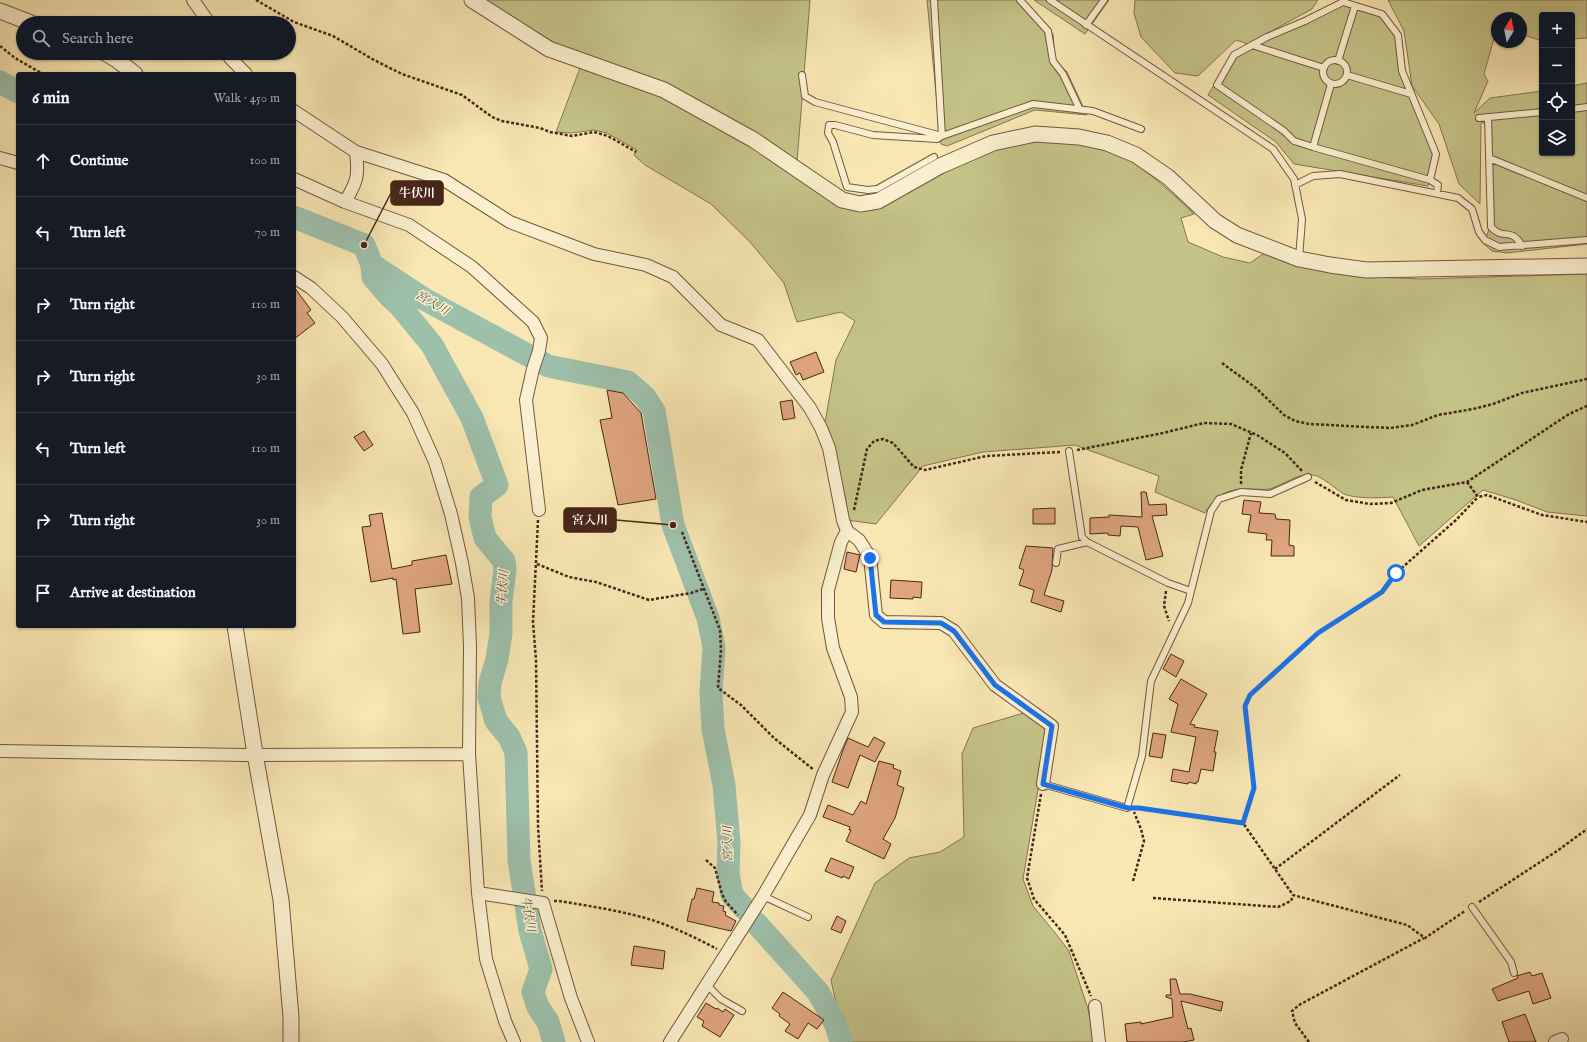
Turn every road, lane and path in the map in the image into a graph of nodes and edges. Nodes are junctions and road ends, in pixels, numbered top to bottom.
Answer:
1 (193, 0) edge
2 (256, 0) edge
3 (472, 0) edge
4 (934, 0) edge
5 (1020, 0) edge
6 (1050, 0) edge
7 (1104, 0) edge
8 (1355, 6) junction
9 (0, 11) edge
10 (204, 16) edge
11 (284, 16) edge
12 (16, 17) edge
13 (296, 23) edge
14 (1086, 25) junction
15 (1252, 45) junction
16 (0, 46) edge
17 (16, 59) edge
18 (19, 60) edge
19 (117, 60) edge
20 (232, 60) edge
21 (1338, 61) junction
22 (1324, 68) junction
23 (40, 72) edge
24 (132, 72) edge
25 (244, 72) edge
26 (802, 75) dead end
27 (1347, 75) junction
28 (1331, 84) junction
29 (1411, 94) junction
30 (1587, 107) edge
31 (1575, 109) edge
32 (1080, 110) junction
33 (296, 112) edge
34 (1539, 112) edge
35 (1479, 118) dead end
36 (1488, 118) junction
37 (1141, 129) dead end
38 (942, 136) junction
39 (1313, 147) junction
40 (356, 152) junction
41 (636, 152) dead end
42 (934, 157) dead end
43 (0, 158) edge
44 (1489, 158) junction
45 (16, 162) edge
46 (296, 180) edge
47 (1430, 180) junction
48 (1295, 186) junction
49 (1437, 193) junction
50 (1587, 198) edge
51 (345, 202) junction
52 (1587, 240) edge
53 (1522, 246) junction
54 (1299, 259) junction
55 (1587, 266) edge
56 (296, 278) edge
57 (1222, 363) dead end
58 (1587, 379) edge
59 (1587, 406) edge
60 (1252, 433) junction
61 (1069, 451) junction
62 (1308, 477) junction
63 (1468, 482) junction
64 (1241, 492) junction
65 (1478, 498) junction
66 (539, 510) joint
67 (1587, 522) edge
68 (847, 531) junction
69 (682, 532) dead end
70 (1087, 542) junction
71 (1056, 563) dead end
72 (537, 564) junction
73 (1168, 583) junction
74 (703, 589) junction
75 (1191, 591) junction
76 (235, 628) edge
77 (1173, 634) junction
78 (0, 751) edge
79 (254, 754) junction
80 (469, 754) junction
81 (823, 775) junction
82 (1400, 775) dead end
83 (1043, 784) junction
84 (1243, 823) junction
85 (1587, 830) edge
86 (706, 860) dead end
87 (1275, 869) junction
88 (1133, 881) dead end
89 (478, 893) junction
90 (1293, 895) junction
91 (763, 896) junction
92 (1153, 898) dead end
93 (543, 903) junction
94 (1472, 907) junction
95 (808, 917) dead end
96 (746, 922) junction
97 (1425, 938) junction
98 (726, 953) junction
99 (1514, 973) dead end
100 (706, 984) junction
101 (1095, 1006) joint
102 (742, 1011) dead end
103 (291, 1042) edge
104 (514, 1042) edge
105 (588, 1042) edge
106 (670, 1042) edge
107 (1099, 1042) edge
108 (1309, 1042) edge

1 - 10 street
2 - 11 path
3 - 54 street
4 - 38 lane
5 - 32 lane
6 - 14 lane
7 - 14 lane
8 - 15 lane
8 - 21 lane
8 - 29 lane
9 - 12 street
13 - 41 path
14 - 48 lane
15 - 22 lane
15 - 39 lane
16 - 17 path
18 - 23 path
19 - 24 street
20 - 25 street
21 - 22 lane
21 - 27 lane
22 - 28 lane
26 - 38 lane
27 - 28 lane
27 - 29 lane
28 - 39 lane
29 - 47 lane
30 - 31 lane
32 - 37 lane
32 - 38 lane
33 - 40 street
34 - 36 lane
35 - 36 lane
36 - 44 lane
38 - 42 lane
39 - 47 lane
40 - 51 street
40 - 68 street
43 - 45 street
44 - 50 lane
44 - 53 lane
46 - 51 street
47 - 49 lane
48 - 49 lane
48 - 54 lane
49 - 53 lane
51 - 66 street
52 - 53 lane
54 - 55 street
56 - 80 street
57 - 58 path
59 - 63 path
60 - 61 path
60 - 62 path
60 - 64 path
61 - 68 path
61 - 70 lane
62 - 63 path
62 - 64 lane
63 - 65 path
64 - 75 lane
65 - 67 path
65 - 84 path
66 - 72 path
68 - 81 street
68 - 83 street
69 - 74 path
70 - 71 lane
70 - 73 lane
72 - 74 path
72 - 93 path
73 - 75 lane
73 - 77 path
74 - 81 path
75 - 77 lane
76 - 79 street
77 - 83 lane
78 - 79 street
79 - 80 street
79 - 103 street
80 - 89 street
81 - 91 street
82 - 87 path
83 - 101 path
84 - 87 path
84 - 88 path
85 - 94 path
86 - 96 path
87 - 90 path
89 - 93 street
89 - 104 street
90 - 92 path
90 - 97 path
91 - 95 lane
91 - 96 street
93 - 98 path
93 - 105 street
94 - 97 path
94 - 99 lane
96 - 98 street
97 - 108 path
98 - 100 street
100 - 102 lane
100 - 106 street
101 - 107 street

